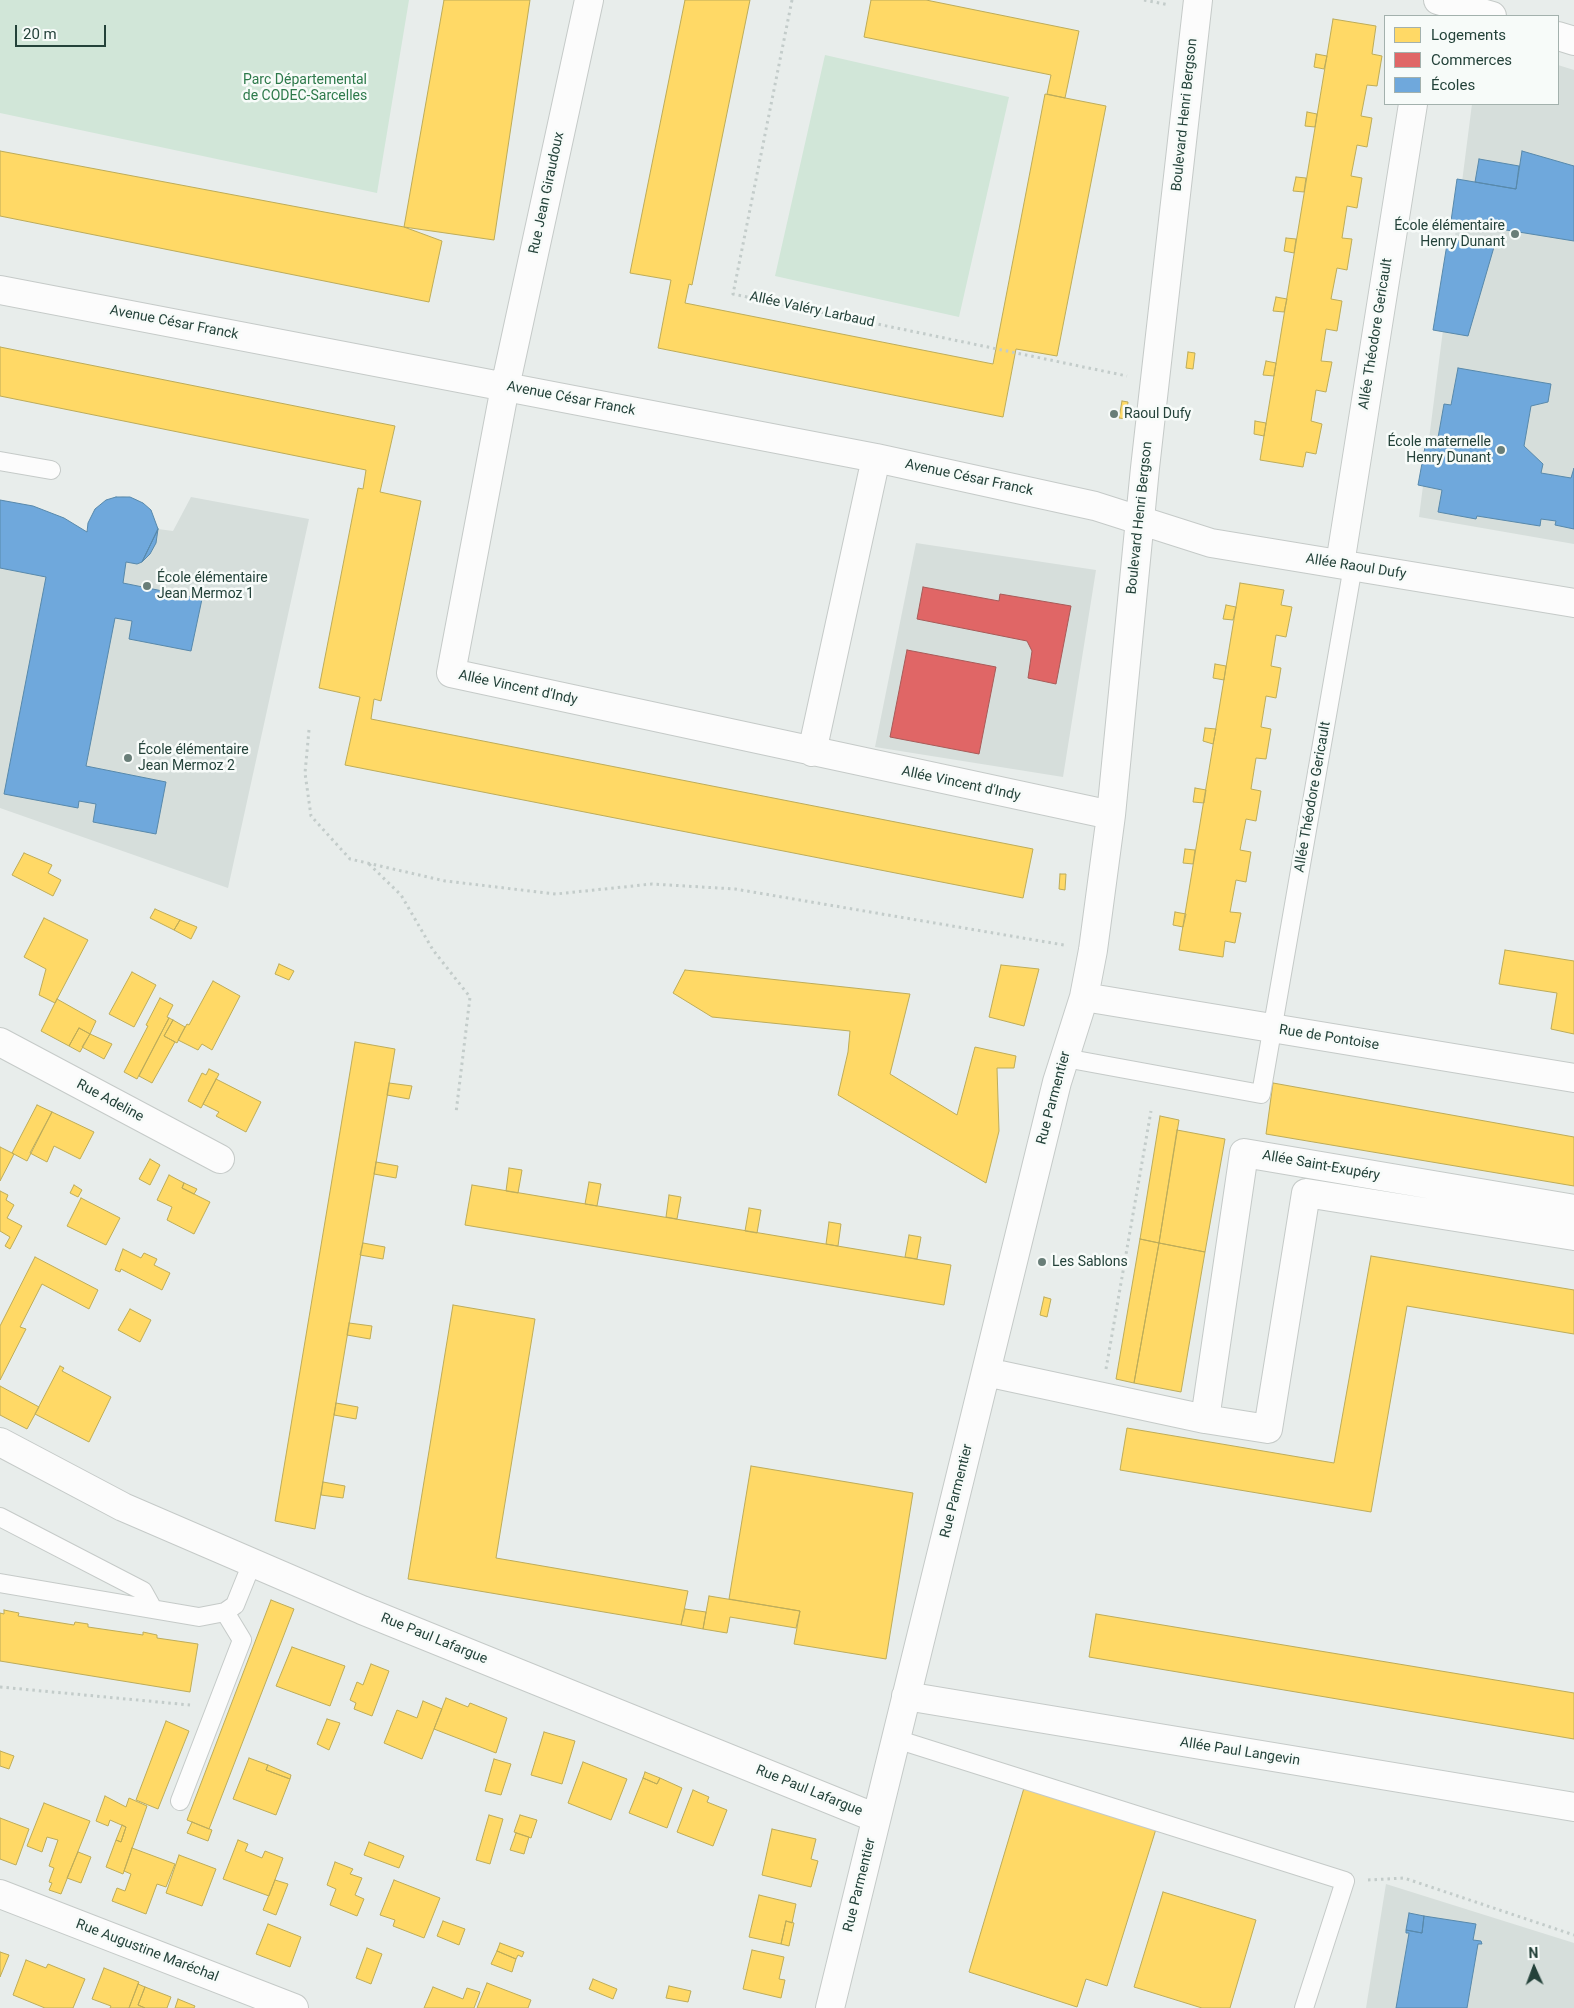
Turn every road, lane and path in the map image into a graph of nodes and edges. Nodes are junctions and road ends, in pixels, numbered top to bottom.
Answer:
1 (589, 0) edge
2 (792, 0) edge
3 (1198, 0) edge
4 (1429, 0) edge
5 (1438, 0) edge
6 (1427, 15) edge
7 (1489, 15) edge
8 (1559, 36) edge
9 (1574, 41) edge
10 (1413, 105) edge
11 (0, 290) edge
12 (1155, 382) junction
13 (505, 386) junction
14 (876, 458) junction
15 (0, 460) edge
16 (51, 470) dead end
17 (1140, 521) junction
18 (1347, 565) junction
19 (1574, 603) edge
20 (309, 730) dead end
21 (812, 752) junction
22 (1111, 815) junction
23 (368, 863) junction
24 (1088, 974) junction
25 (1272, 1028) junction
26 (0, 1042) edge
27 (1065, 1058) junction
28 (1574, 1078) edge
29 (1151, 1112) dead end
30 (456, 1113) dead end
31 (220, 1159) dead end
32 (1574, 1209) edge
33 (1574, 1236) edge
34 (1106, 1370) dead end
35 (986, 1372) junction
36 (1205, 1419) junction
37 (0, 1442) edge
38 (0, 1517) edge
39 (252, 1563) junction
40 (0, 1583) edge
41 (153, 1609) junction
42 (225, 1612) junction
43 (1, 1689) edge
44 (906, 1696) junction
45 (216, 1708) junction
46 (896, 1739) junction
47 (180, 1801) dead end
48 (1574, 1807) edge
49 (876, 1818) junction
50 (1345, 1881) junction
51 (0, 1894) edge
52 (1574, 1935) edge
53 (294, 2008) edge
54 (830, 2008) edge
55 (1304, 2008) edge

1 - 13 street, Rue Jean Giraudoux
2 - 12 path, Allée Valéry Larbaud
3 - 12 street, Boulevard Henri Bergson
4 - 6 street
5 - 7 street
8 - 9 street
10 - 18 street, Allée Théodore Gericault
11 - 13 street, Avenue César Franck
12 - 17 street, Boulevard Henri Bergson
13 - 14 street, Avenue César Franck
13 - 21 street, Allée Vincent d'Indy
14 - 17 street, Avenue César Franck
14 - 21 street
15 - 16 lane
17 - 18 street, Allée Raoul Dufy
17 - 22 street, Boulevard Henri Bergson
18 - 19 street, Allée Raoul Dufy
18 - 25 lane, Allée Théodore Gericault
20 - 23 path
21 - 22 street, Allée Vincent d'Indy
22 - 24 street, Boulevard Henri Bergson
23 - 24 path
23 - 30 path
24 - 25 street, Rue de Pontoise
24 - 27 street, Rue Parmentier
25 - 27 lane, Allée Théodore Gericault
25 - 28 street, Rue de Pontoise
26 - 31 street, Rue Adeline
27 - 35 street, Rue Parmentier
29 - 34 path
32 - 36 street, Allée Saint-Exupéry
33 - 36 street, Allée Saint-Exupéry
35 - 36 street, Allée Saint-Exupéry
35 - 44 street, Rue Parmentier
37 - 39 street, Rue Paul Lafargue
38 - 41 lane
39 - 42 lane
39 - 49 street, Rue Paul Lafargue
40 - 41 lane
41 - 42 lane
42 - 45 lane
43 - 45 path
44 - 46 street, Rue Parmentier
44 - 48 street, Allée Paul Langevin
45 - 47 lane
46 - 49 street, Rue Parmentier
46 - 50 lane
49 - 54 street, Rue Parmentier
50 - 52 path
50 - 55 lane
51 - 53 street, Rue Augustine Maréchal

